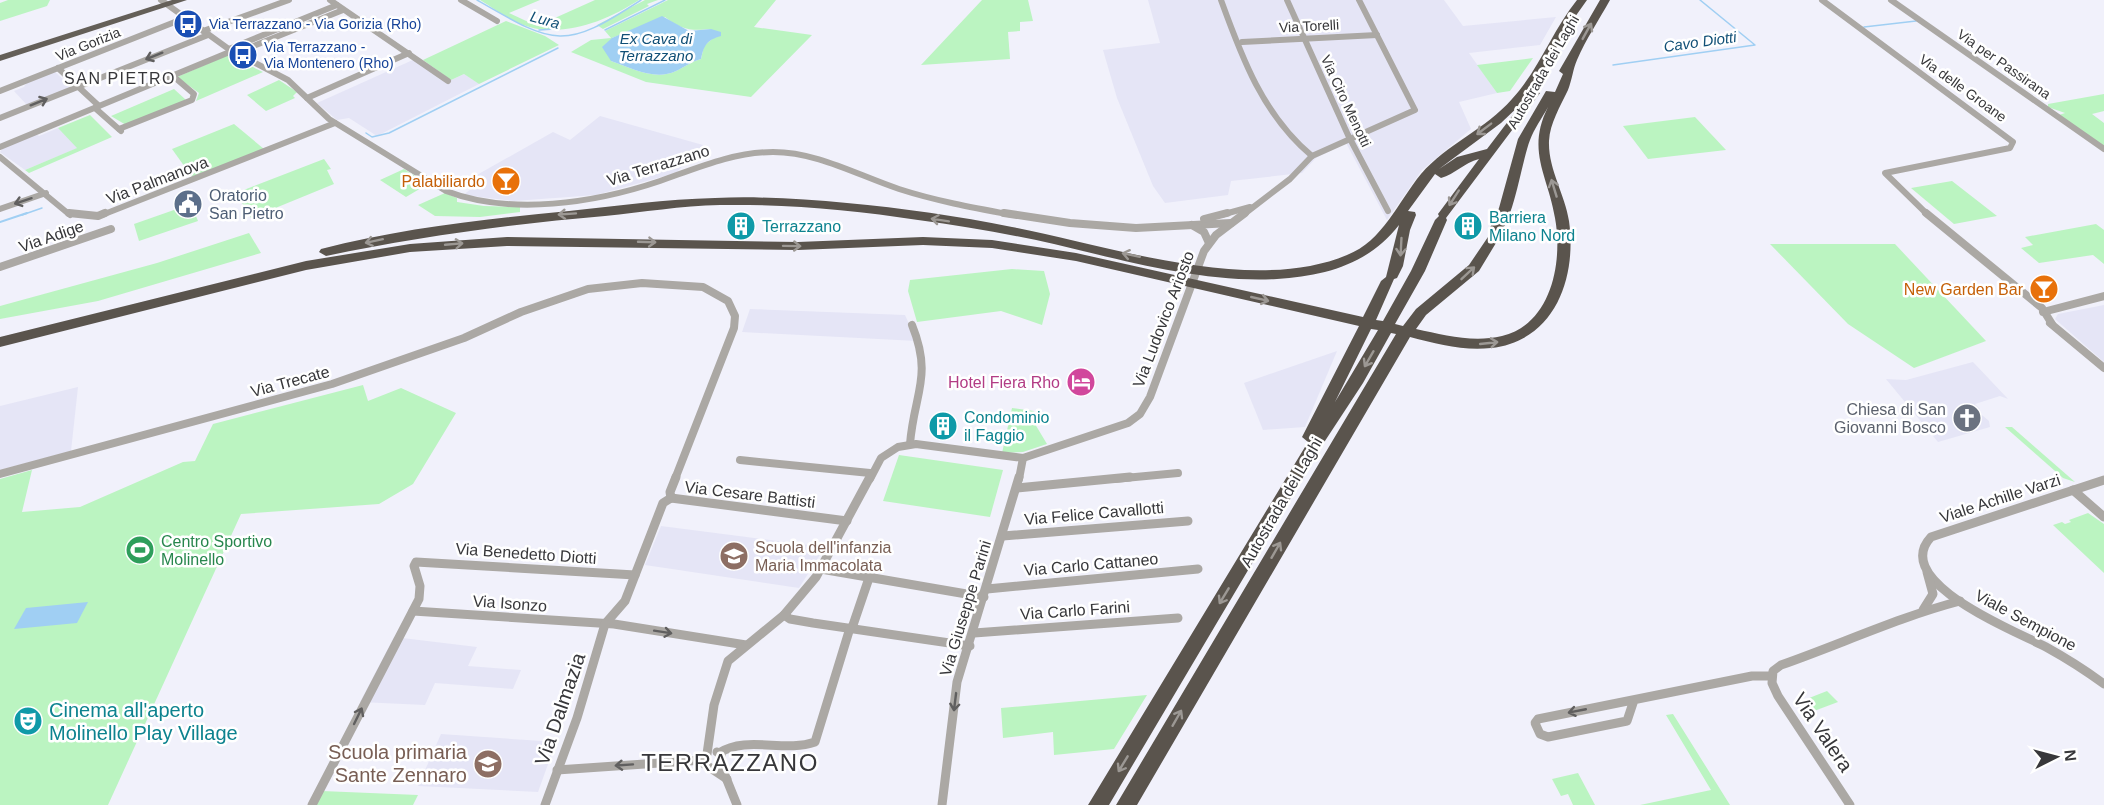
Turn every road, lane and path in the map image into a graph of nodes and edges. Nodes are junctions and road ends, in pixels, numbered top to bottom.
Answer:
1 (182, 0) edge
2 (289, 0) edge
3 (330, 0) edge
4 (461, 0) edge
5 (1221, 0) edge
6 (1287, 0) edge
7 (1359, 0) edge
8 (1582, 0) edge
9 (1589, 0) edge
10 (1605, 0) edge
11 (1822, 0) edge
12 (1891, 0) edge
13 (165, 3) edge
14 (337, 5) junction
15 (343, 10) junction
16 (185, 18) junction
17 (497, 21) dead end
18 (206, 33) junction
19 (1377, 35) junction
20 (1304, 38) junction
21 (1242, 42) dead end
22 (232, 51) junction
23 (409, 52) junction
24 (0, 56) edge
25 (1570, 62) junction
26 (58, 68) junction
27 (173, 76) junction
28 (448, 81) dead end
29 (77, 87) junction
30 (0, 91) edge
31 (307, 98) junction
32 (97, 107) junction
33 (0, 118) edge
34 (335, 123) junction
35 (1349, 138) junction
36 (0, 147) edge
37 (2104, 148) edge
38 (1492, 151) junction
39 (1312, 156) junction
40 (0, 157) edge
41 (46, 193) junction
42 (1257, 204) junction
43 (0, 209) edge
44 (1388, 211) dead end
45 (1216, 217) junction
46 (1231, 223) junction
47 (1177, 225) junction
48 (1191, 225) junction
49 (111, 230) dead end
50 (1209, 243) junction
51 (0, 267) edge
52 (1186, 274) junction
53 (580, 291) joint
54 (2104, 296) edge
55 (2045, 312) junction
56 (912, 325) dead end
57 (0, 334) edge
58 (0, 342) edge
59 (2104, 368) edge
60 (910, 444) junction
61 (1023, 458) junction
62 (740, 460) dead end
63 (870, 473) junction
64 (1178, 473) dead end
65 (0, 474) edge
66 (2104, 480) edge
67 (1017, 488) junction
68 (2073, 490) junction
69 (670, 498) junction
70 (1281, 500) junction
71 (2104, 518) edge
72 (1188, 520) dead end
73 (847, 521) junction
74 (1003, 536) junction
75 (1923, 560) junction
76 (822, 568) junction
77 (1198, 569) dead end
78 (634, 575) junction
79 (869, 578) junction
80 (1945, 592) junction
81 (986, 593) junction
82 (1933, 594) junction
83 (1960, 601) junction
84 (413, 611) junction
85 (1922, 611) junction
86 (784, 615) junction
87 (1178, 618) dead end
88 (605, 624) junction
89 (851, 628) junction
90 (974, 633) junction
91 (746, 645) junction
92 (970, 646) junction
93 (2093, 675) junction
94 (1772, 676) junction
95 (2104, 679) edge
96 (2104, 684) edge
97 (1634, 700) junction
98 (1618, 703) junction
99 (1629, 719) junction
100 (712, 756) junction
101 (557, 770) junction
102 (312, 805) edge
103 (545, 805) edge
104 (737, 805) edge
105 (942, 805) edge
106 (1098, 805) edge
107 (1126, 805) edge
108 (1850, 805) edge

1 - 13 highway
2 - 18 street
3 - 14 street
4 - 17 street
5 - 39 street
6 - 20 street, Via Ciro Menotti
7 - 19 street
8 -> 52 highway
9 - 38 highway, Autostrada dei Laghi
25 -> 10 highway, Autostrada dei Laghi
11 - 55 street, Via delle Groane
12 - 37 street, Via per Passirana
13 - 16 street, Via Terrazzano
13 - 24 highway
14 - 15 street
14 - 22 street
15 - 22 street
15 - 23 street
16 - 18 street, Via Terrazzano
16 - 26 street, Via Gorizia
18 - 22 street, Via Terrazzano
18 -> 29 street
19 - 20 street, Via Torelli
19 - 35 street, Via Ludovico Ariosto
20 - 21 street, Via Torelli
20 - 35 street, Via Ciro Menotti
22 - 27 street
22 - 31 street, Via Terrazzano
23 - 28 street
23 - 31 street
52 -> 25 highway
107 -> 25 highway, Autostrada dei Laghi
26 - 29 street
26 - 30 street, Via Gorizia
27 - 32 street
27 - 32 street
29 - 32 street
33 -> 29 street
31 - 34 street, Via Terrazzano
32 - 36 street
34 - 41 street, Via Palmanova
34 - 47 street, Via Terrazzano
35 - 39 street, Via Ludovico Ariosto
35 - 44 street, Via Ciro Menotti
38 -> 70 highway, Autostrada dei Laghi
38 -> 70 highway
39 - 42 street, Via Ludovico Ariosto
40 - 41 street, Via Palmanova
41 -> 43 street
42 - 45 street, Via Terrazzano
42 - 46 street, Via Ludovico Ariosto
45 - 46 street
45 - 47 street, Via Terrazzano
46 - 48 street, Via Terrazzano
46 - 50 street, Via Ludovico Ariosto
47 - 48 street, Via Terrazzano
48 - 50 street
49 - 51 street, Via Adige
50 - 61 street, Via Ludovico Ariosto
52 -> 57 highway
58 -> 52 highway
53 - 65 street, Via Trecate
53 - 69 street, Via Cesare Battisti
54 - 55 street
55 - 59 street
56 - 60 street
60 - 61 street, Via Ludovico Ariosto
60 - 63 street
61 - 67 street, Via Giuseppe Parini
62 - 63 street
63 - 73 street
64 - 67 street
66 - 68 street, Viale Achille Varzi
67 - 74 street, Via Giuseppe Parini
68 - 71 street
68 - 75 street, Viale Achille Varzi
69 - 73 street, Via Cesare Battisti
69 - 78 street
70 -> 106 highway, Autostrada dei Laghi
72 - 74 street, Via Felice Cavallotti
73 - 76 street
74 - 81 street, Via Giuseppe Parini
75 - 80 street
75 - 82 street
76 - 79 street, Via Carlo Cattaneo
76 - 86 street
77 - 81 street, Via Carlo Cattaneo
78 - 84 street, Via Benedetto Diotti
78 - 88 street
79 - 81 street, Via Carlo Cattaneo
79 - 89 street
80 - 82 street
80 - 83 street, Viale Sempione
81 - 90 street, Via Giuseppe Parini
82 - 85 street
83 - 85 street
83 - 93 street, Viale Sempione
84 - 88 street, Via Isonzo
102 -> 84 street
85 - 94 street
86 - 89 street
86 - 91 street
87 - 90 street, Via Carlo Farini
88 -> 91 street, Via Isonzo
88 - 101 street, Via Dalmazia
89 - 92 street
89 - 100 street
90 - 92 street, Via Giuseppe Parini
91 - 100 street
92 -> 105 street, Via Giuseppe Parini
93 - 95 street, Viale Sempione
93 - 96 street, Viale Sempione
94 - 97 street
94 - 108 street, Via Valera
97 - 98 street
97 - 99 street
98 - 99 street
98 -> 99 street
100 -> 101 street
100 - 104 street
101 - 103 street, Via Dalmazia

